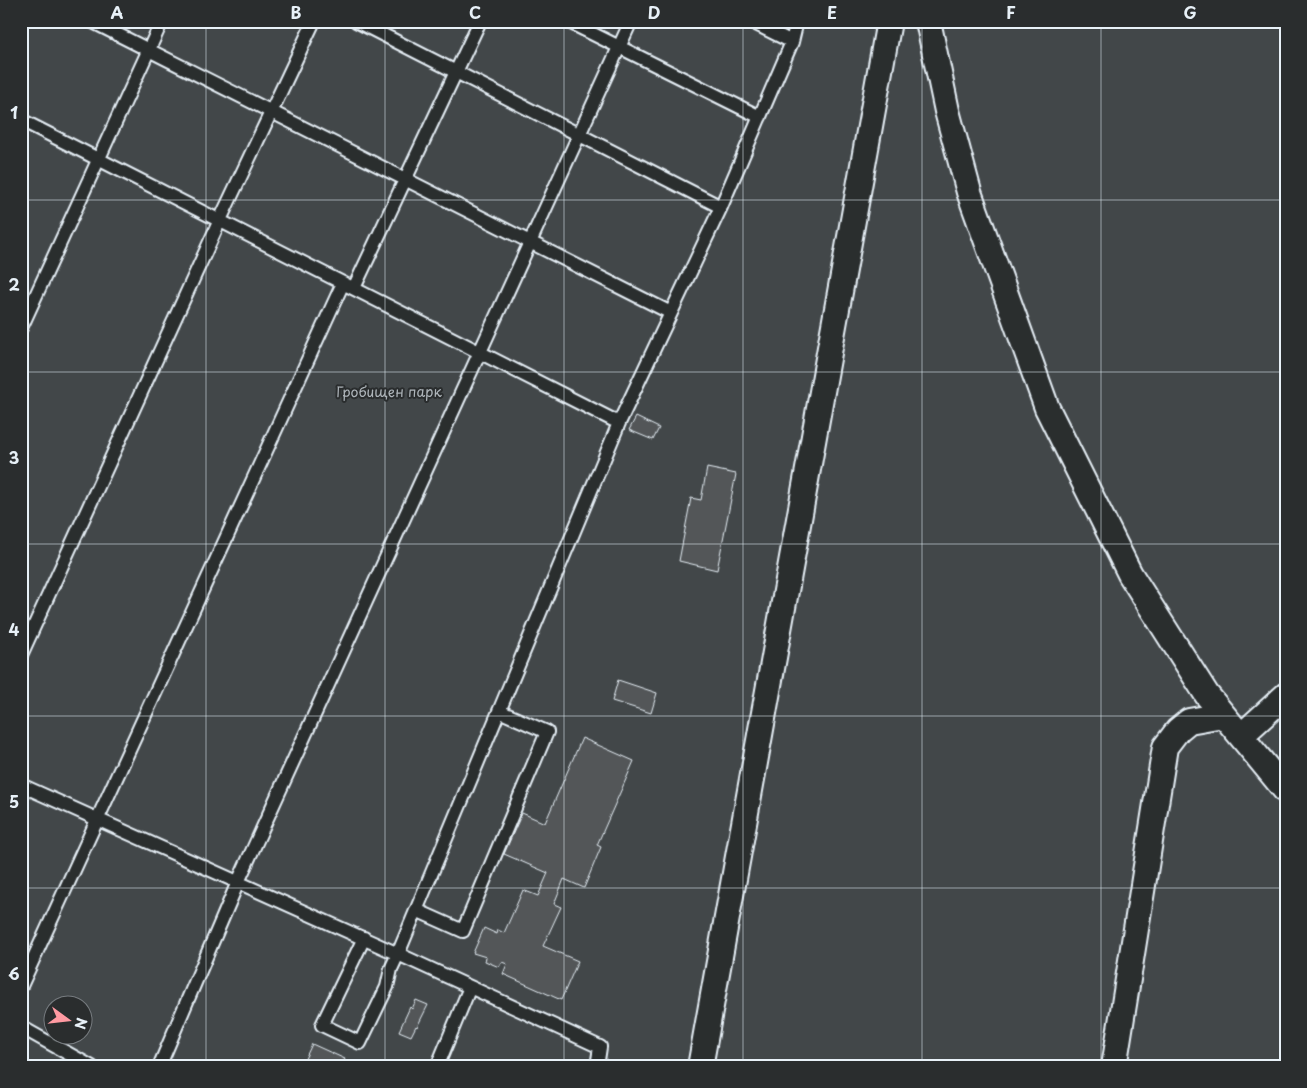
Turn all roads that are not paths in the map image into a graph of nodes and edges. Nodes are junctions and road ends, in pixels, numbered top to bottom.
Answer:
1 (91, 21) edge
2 (162, 21) edge
3 (314, 21) edge
4 (356, 21) edge
5 (480, 21) edge
6 (568, 21) edge
7 (631, 21) edge
8 (750, 21) edge
9 (797, 21) edge
10 (890, 21) edge
11 (928, 21) edge
12 (792, 42) junction
13 (619, 48) junction
14 (149, 50) junction
15 (456, 72) junction
16 (271, 112) junction
17 (760, 117) junction
18 (21, 120) edge
19 (579, 134) junction
20 (98, 159) junction
21 (405, 179) junction
22 (721, 206) junction
23 (220, 220) junction
24 (530, 242) junction
25 (349, 285) junction
26 (671, 313) junction
27 (21, 328) edge
28 (480, 352) junction
29 (619, 423) junction
30 (21, 655) edge
31 (1286, 695) edge
32 (499, 711) junction
33 (1223, 715) junction
34 (1241, 736) junction
35 (21, 785) edge
36 (1286, 791) edge
37 (98, 819) junction
38 (238, 882) junction
39 (416, 910) junction
40 (364, 938) junction
41 (398, 954) junction
42 (21, 986) edge
43 (470, 987) junction
44 (21, 1027) edge
45 (92, 1067) edge
46 (159, 1067) edge
47 (437, 1067) edge
48 (597, 1067) edge
49 (700, 1067) edge
50 (1114, 1067) edge

1 - 14 lane
2 - 14 lane
3 - 16 lane
4 - 15 lane
5 - 15 lane
6 - 13 lane
7 - 13 lane
8 - 12 lane
9 - 12 lane
10 - 49 street
11 - 33 street
12 - 17 lane
13 - 17 lane
13 - 19 lane
14 - 16 lane
14 - 20 lane
15 - 19 lane
15 - 21 lane
16 - 21 lane
16 - 23 lane
17 - 22 lane
18 - 20 lane
19 - 22 lane
19 - 24 lane
20 - 23 lane
20 - 27 lane
21 - 24 lane
21 - 25 lane
22 - 26 lane
23 - 25 lane
23 - 30 lane
24 - 26 lane
24 - 28 lane
25 - 28 lane
25 - 37 lane
26 - 29 lane
28 - 29 lane
28 - 38 lane
29 - 32 lane
31 - 34 street
32 - 39 lane
32 - 39 lane
33 - 34 street
33 - 50 street
34 - 36 street
35 - 37 lane
37 - 38 lane
37 - 42 lane
38 - 40 lane
38 - 46 lane
39 - 41 lane
40 - 41 lane
40 - 41 lane
41 - 43 lane
43 - 47 lane
43 - 48 lane
44 - 45 lane

